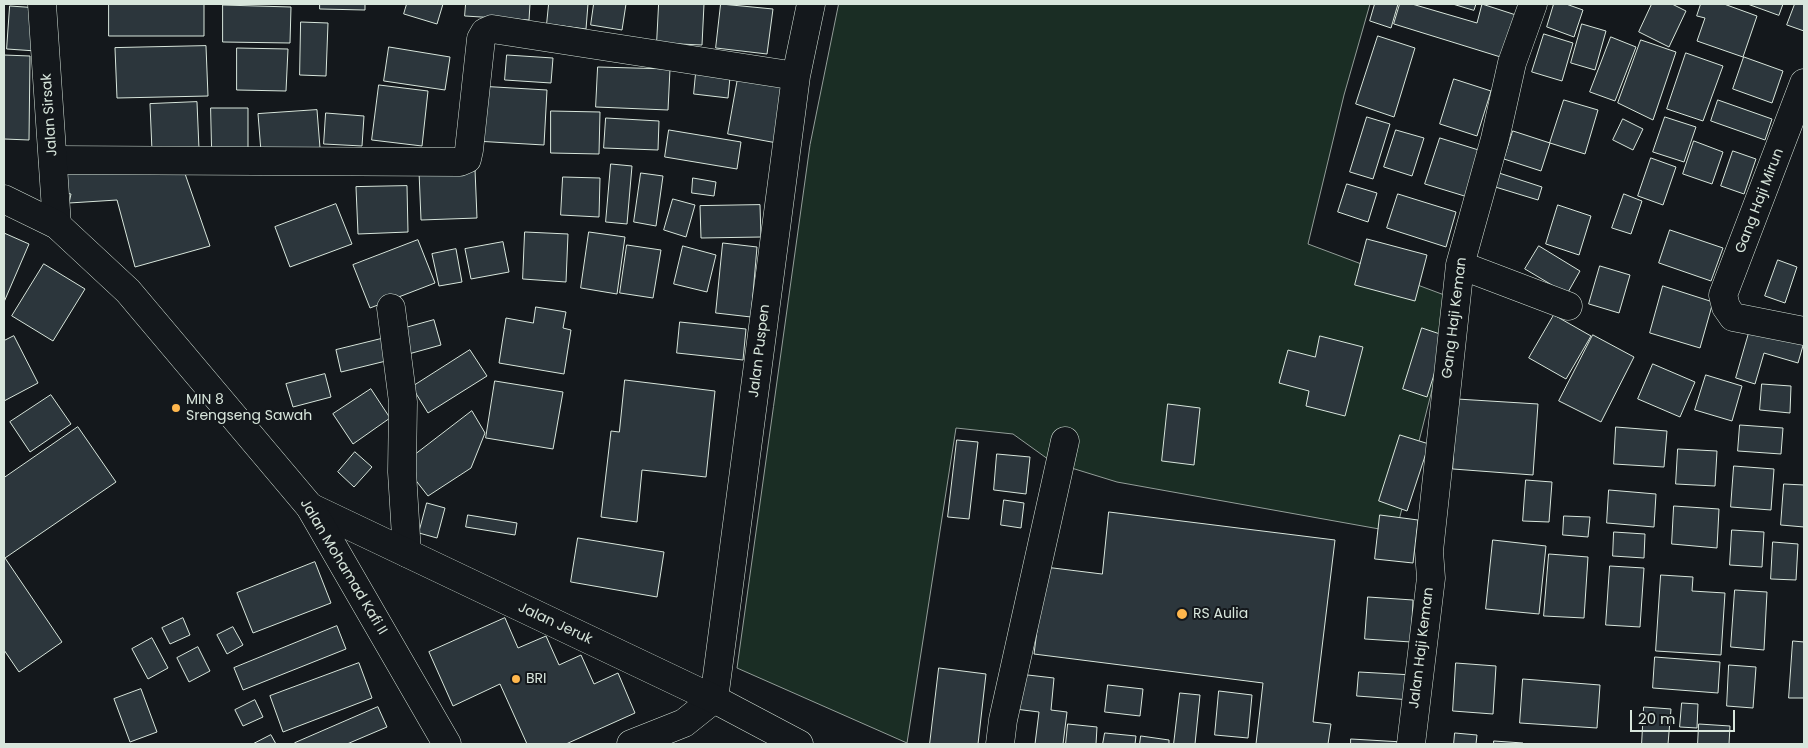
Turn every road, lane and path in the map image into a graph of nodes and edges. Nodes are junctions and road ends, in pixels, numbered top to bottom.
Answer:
1 (42, 4) edge
2 (811, 4) edge
3 (1533, 4) edge
4 (796, 76) junction
5 (1804, 83) edge
6 (53, 160) junction
7 (4, 199) edge
8 (57, 225) junction
9 (1460, 265) junction
10 (1568, 306) dead end
11 (391, 308) dead end
12 (1804, 331) edge
13 (1065, 441) dead end
14 (310, 507) junction
15 (1429, 551) joint
16 (407, 553) junction
17 (714, 699) junction
18 (447, 744) edge
19 (631, 744) edge
20 (799, 744) edge
21 (1000, 744) edge
22 (1411, 744) edge

1 - 6 street, Jalan Sirsak
2 - 4 street, Jalan Puspen
3 - 9 street, Gang Haji Keman
4 - 6 street
4 - 17 street, Jalan Puspen
5 - 12 street, Gang Haji Mirun
6 - 8 street, Jalan Sirsak
7 - 8 street, Jalan Mohamad Kafi II
8 - 14 street, Jalan Mohamad Kafi II
9 - 10 street
9 - 15 street, Gang Haji Keman
11 - 16 street
13 - 21 street
14 - 16 street, Jalan Jeruk
14 - 18 street, Jalan Mohamad Kafi II
15 - 22 street, Jalan Haji Keman
16 - 17 street, Jalan Jeruk
17 - 19 street
17 - 20 street, Jalan Jeruk

